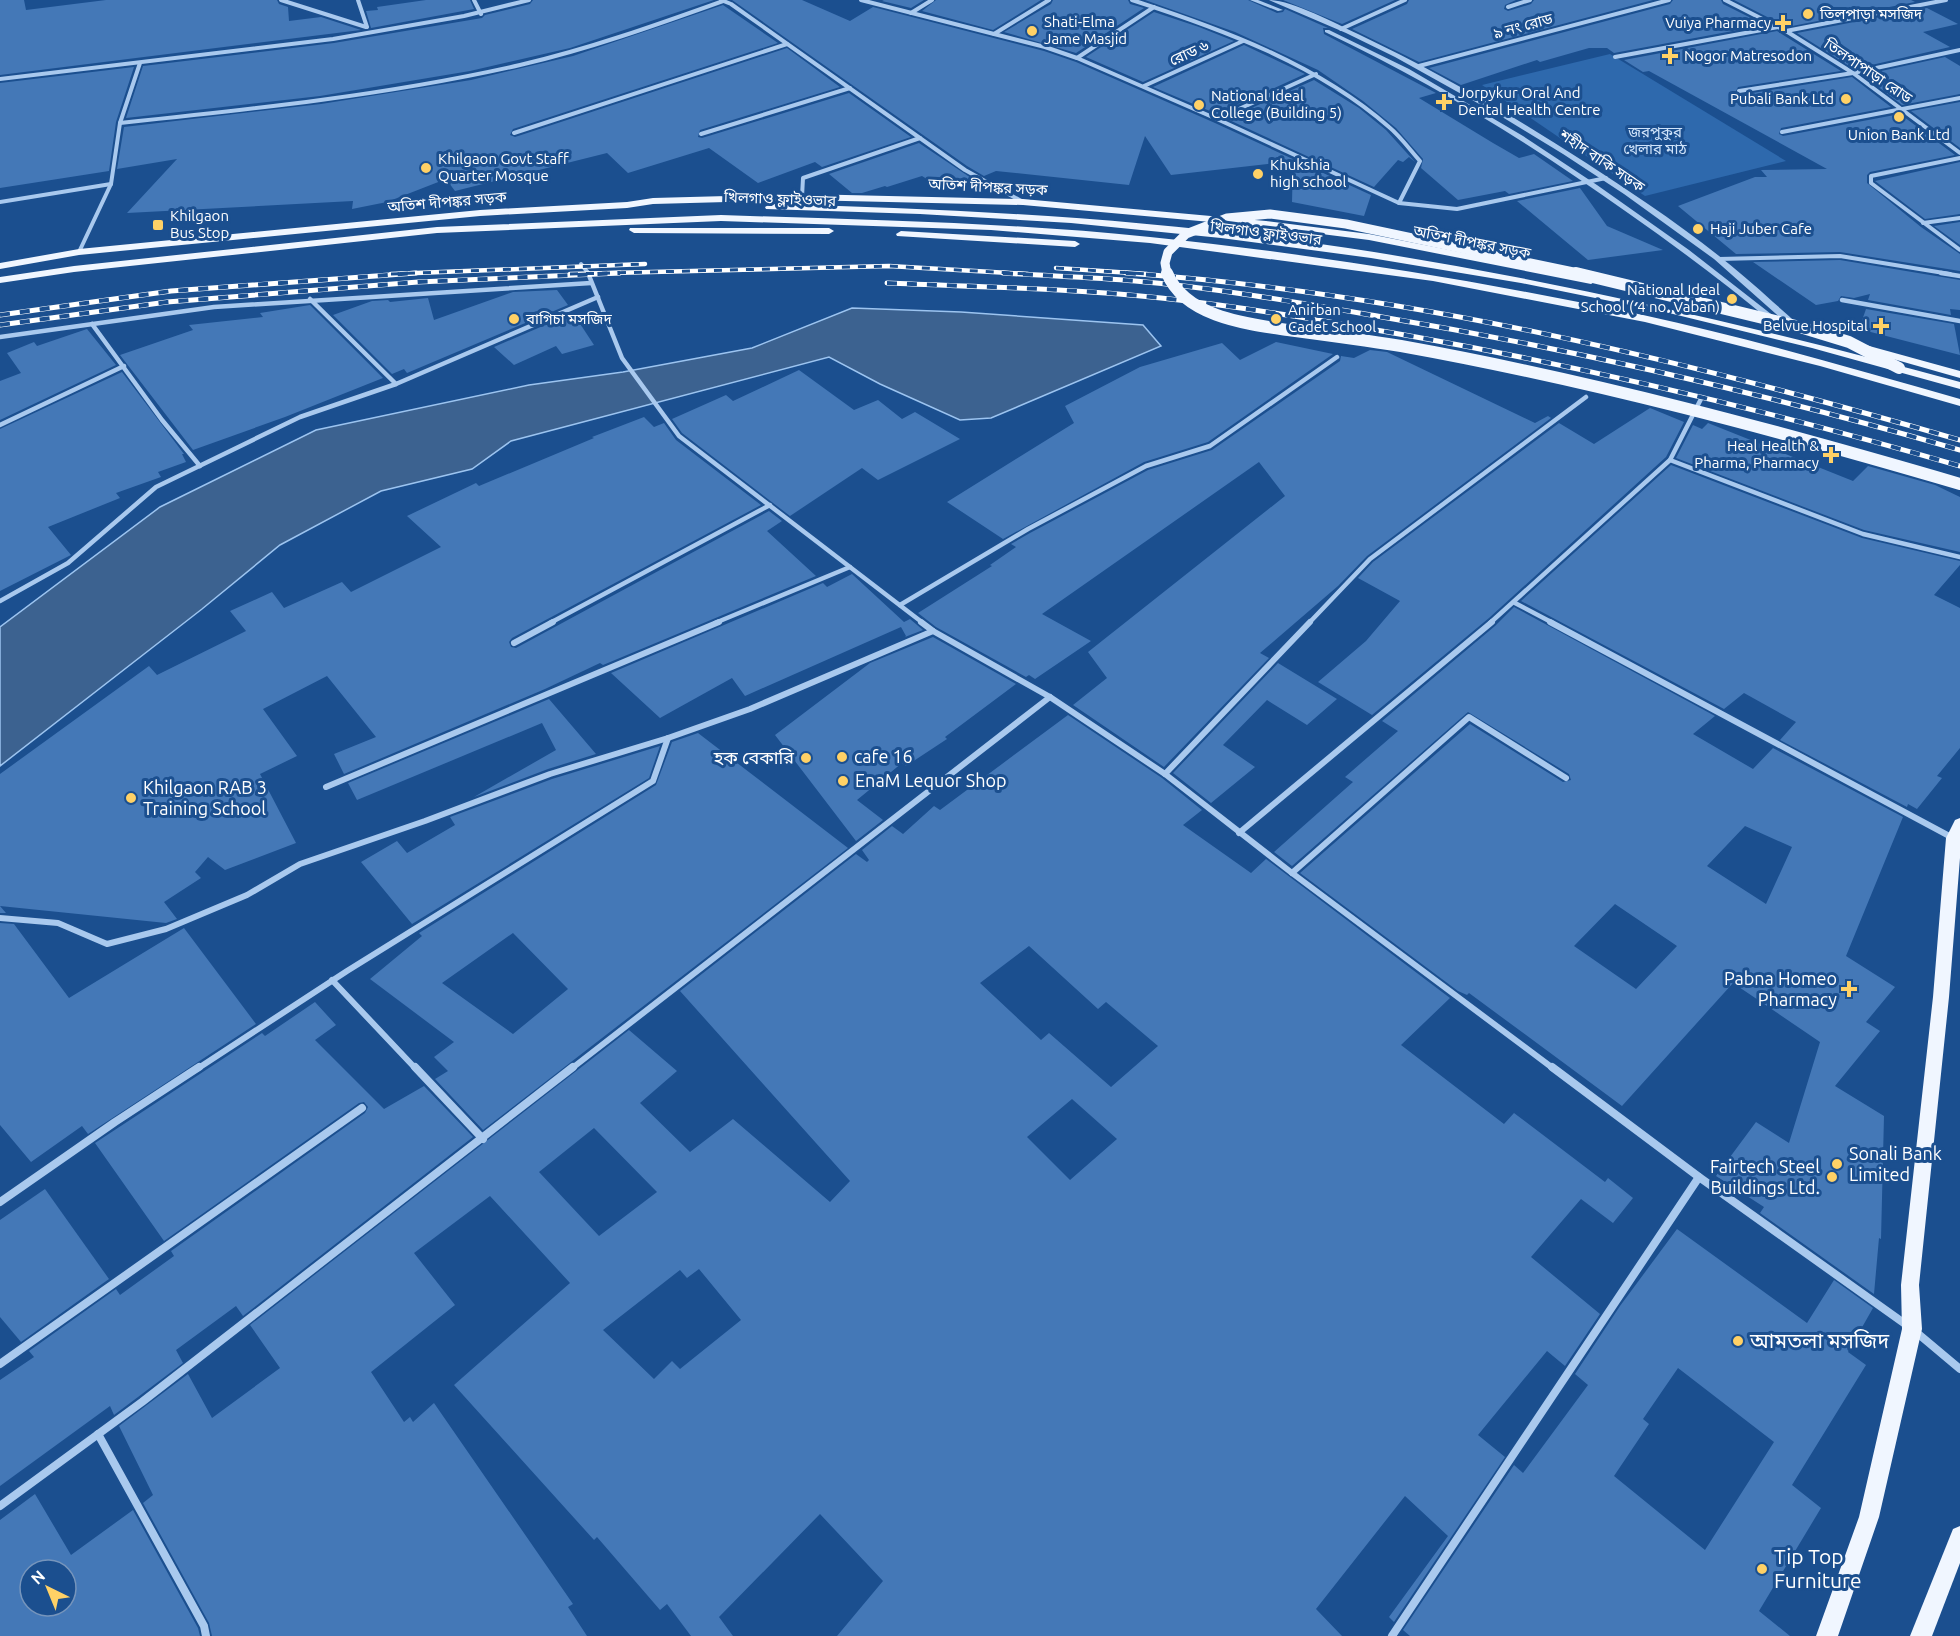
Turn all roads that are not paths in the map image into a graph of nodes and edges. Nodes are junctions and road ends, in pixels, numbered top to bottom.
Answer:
1 (281, 0) edge
2 (358, 0) edge
3 (474, 0) edge
4 (529, 0) edge
5 (861, 0) edge
6 (932, 0) edge
7 (1049, 0) edge
8 (1132, 0) edge
9 (1253, 0) edge
10 (1272, 0) edge
11 (1405, 0) edge
12 (1530, 0) edge
13 (1669, 0) edge
14 (1725, 0) edge
15 (1946, 0) edge
16 (722, 1) edge
17 (870, 1) edge
18 (1154, 7) junction
19 (1508, 7) dead end
20 (911, 13) junction
21 (481, 14) junction
22 (366, 27) junction
23 (1778, 27) junction
24 (1341, 29) junction
25 (1786, 31) junction
26 (374, 34) junction
27 (993, 34) junction
28 (1243, 41) junction
29 (787, 44) junction
30 (1960, 50) edge
31 (1615, 57) dead end
32 (1077, 58) junction
33 (140, 63) junction
34 (1419, 66) junction
35 (1853, 73) junction
36 (1316, 74) junction
37 (0, 80) edge
38 (1144, 86) junction
39 (850, 88) junction
40 (1739, 91) dead end
41 (1960, 98) edge
42 (1901, 107) junction
43 (1217, 119) junction
44 (120, 123) junction
45 (1782, 132) dead end
46 (514, 134) dead end
47 (701, 134) dead end
48 (920, 138) junction
49 (1960, 144) edge
50 (1950, 145) junction
51 (1960, 153) edge
52 (1960, 158) edge
53 (1606, 178) junction
54 (1589, 182) junction
55 (111, 184) junction
56 (802, 196) junction
57 (0, 202) edge
58 (1023, 202) junction
59 (1399, 203) junction
60 (627, 205) junction
61 (1960, 218) edge
62 (1923, 223) junction
63 (552, 224) joint
64 (436, 230) junction
65 (1960, 250) edge
66 (79, 252) junction
67 (1719, 259) junction
68 (581, 264) dead end
69 (0, 266) edge
70 (74, 269) junction
71 (1960, 276) edge
72 (0, 280) edge
73 (591, 283) junction
74 (598, 297) junction
75 (310, 299) junction
76 (1842, 300) dead end
77 (1960, 321) edge
78 (92, 324) junction
79 (1781, 325) junction
80 (1799, 329) junction
81 (0, 338) edge
82 (1337, 357) dead end
83 (124, 366) junction
84 (1899, 368) junction
85 (1960, 375) edge
86 (396, 384) junction
87 (1960, 386) edge
88 (1586, 397) dead end
89 (1702, 397) dead end
90 (1960, 403) edge
91 (1960, 413) edge
92 (0, 425) edge
93 (1670, 460) junction
94 (200, 466) junction
95 (1960, 484) edge
96 (770, 505) junction
97 (1960, 556) edge
98 (850, 567) junction
99 (0, 602) edge
100 (1515, 603) junction
101 (900, 605) junction
102 (933, 631) junction
103 (514, 643) dead end
104 (1050, 697) junction
105 (668, 738) junction
106 (1165, 774) junction
107 (1566, 778) dead end
108 (326, 787) dead end
109 (1957, 831) edge
110 (1239, 833) junction
111 (1292, 873) junction
112 (0, 918) edge
113 (332, 980) junction
114 (362, 1108) dead end
115 (483, 1139) junction
116 (1699, 1177) junction
117 (0, 1202) edge
118 (1912, 1329) junction
119 (0, 1365) edge
120 (1960, 1369) edge
121 (98, 1434) junction
122 (0, 1506) edge
123 (1960, 1536) edge
124 (206, 1636) edge
125 (1392, 1636) edge
126 (1827, 1636) edge
127 (1921, 1636) edge

1 - 22 street
2 - 22 street
3 - 21 street
4 - 21 street
5 - 17 street
6 - 20 street
7 - 27 street
8 - 18 street
9 - 54 street, শহীদ বাকি সড়ক
10 - 24 street, শহীদ বাকি সড়ক
11 - 24 street
12 - 19 street
13 - 34 street, ৯ নং রোড
14 - 23 street, তিলপাপাড়া রোড
15 - 25 street
16 - 29 street
16 - 44 street
17 - 20 street
18 - 28 street
18 - 32 street
20 - 27 street
21 - 26 street
22 - 26 street
23 - 25 street, তিলপাপাড়া রোড
23 - 31 street
24 - 34 street, শহীদ বাকি সড়ক
25 - 35 street, তিলপাপাড়া রোড
26 - 33 street
27 - 32 street
28 - 36 street
28 - 38 street, রোড ৬
29 - 39 street
29 - 46 street
30 - 35 street
32 - 38 street
33 - 37 street
33 - 44 street
34 - 53 street, শহীদ বাকি সড়ক
35 - 40 street
35 - 42 street, তিলপাপাড়া রোড
36 - 43 street
36 - 59 street
38 - 43 street
39 - 47 street
39 - 48 street
41 - 42 street
42 - 45 street
42 - 50 street, তিলপাপাড়া রোড
43 - 59 street
44 - 55 street
48 - 56 street
48 - 58 street
49 - 50 street
50 - 51 street, তিলপাপাড়া রোড
52 - 62 street
53 - 54 street
53 - 67 street, শহীদ বাকি সড়ক
54 - 59 street
54 - 79 street, শহীদ বাকি সড়ক
55 - 57 street
55 - 66 street
56 - 58 main road, অতিশ দীপঙ্কর সড়ক
56 - 60 main road, অতিশ দীপঙ্কর সড়ক
58 - 79 main road, অতিশ দীপঙ্কর সড়ক
60 - 66 main road, অতিশ দীপঙ্কর সড়ক
60 - 84 main road, খিলগাও ফ্লাইওভার, bridge
61 - 62 street
62 - 65 street
63 - 64 main road, অতিশ দীপঙ্কর সড়ক
63 - 90 main road, খিলগাও ফ্লাইওভার
64 - 70 main road, অতিশ দীপঙ্কর সড়ক
64 - 91 main road
66 - 69 main road, অতিশ দীপঙ্কর সড়ক
66 - 70 main road
67 - 71 street
67 - 80 street, শহীদ বাকি সড়ক
68 - 73 street
70 - 72 main road, অতিশ দীপঙ্কর সড়ক
73 - 74 street
73 - 75 street
74 - 86 street
74 - 96 street
75 - 78 street
75 - 86 street
76 - 77 street
78 - 81 street
78 - 83 street
79 - 80 main road, অতিশ দীপঙ্কর সড়ক
80 - 85 main road, অতিশ দীপঙ্কর সড়ক
82 - 101 street
83 - 92 street
83 - 94 street
84 - 87 main road, খিলগাও ফ্লাইওভার
84 - 95 main road, bridge
86 - 94 street
88 - 106 street
89 - 93 street
93 - 97 street
93 - 100 street
94 - 99 street
96 - 98 street
96 - 103 street
98 - 101 street
98 - 108 street
100 - 109 street
100 - 110 street
101 - 102 street
102 - 104 street
102 - 105 street
104 - 106 street
104 - 115 street
105 - 112 street
105 - 113 street
106 - 110 street
107 - 111 street
109 - 118 main road
110 - 111 street
111 - 116 street
113 - 115 street
113 - 117 street
114 - 119 street
115 - 121 street
116 - 118 street
116 - 125 street
118 - 120 street
118 - 126 main road
121 - 122 street
121 - 124 street
123 - 127 main road

